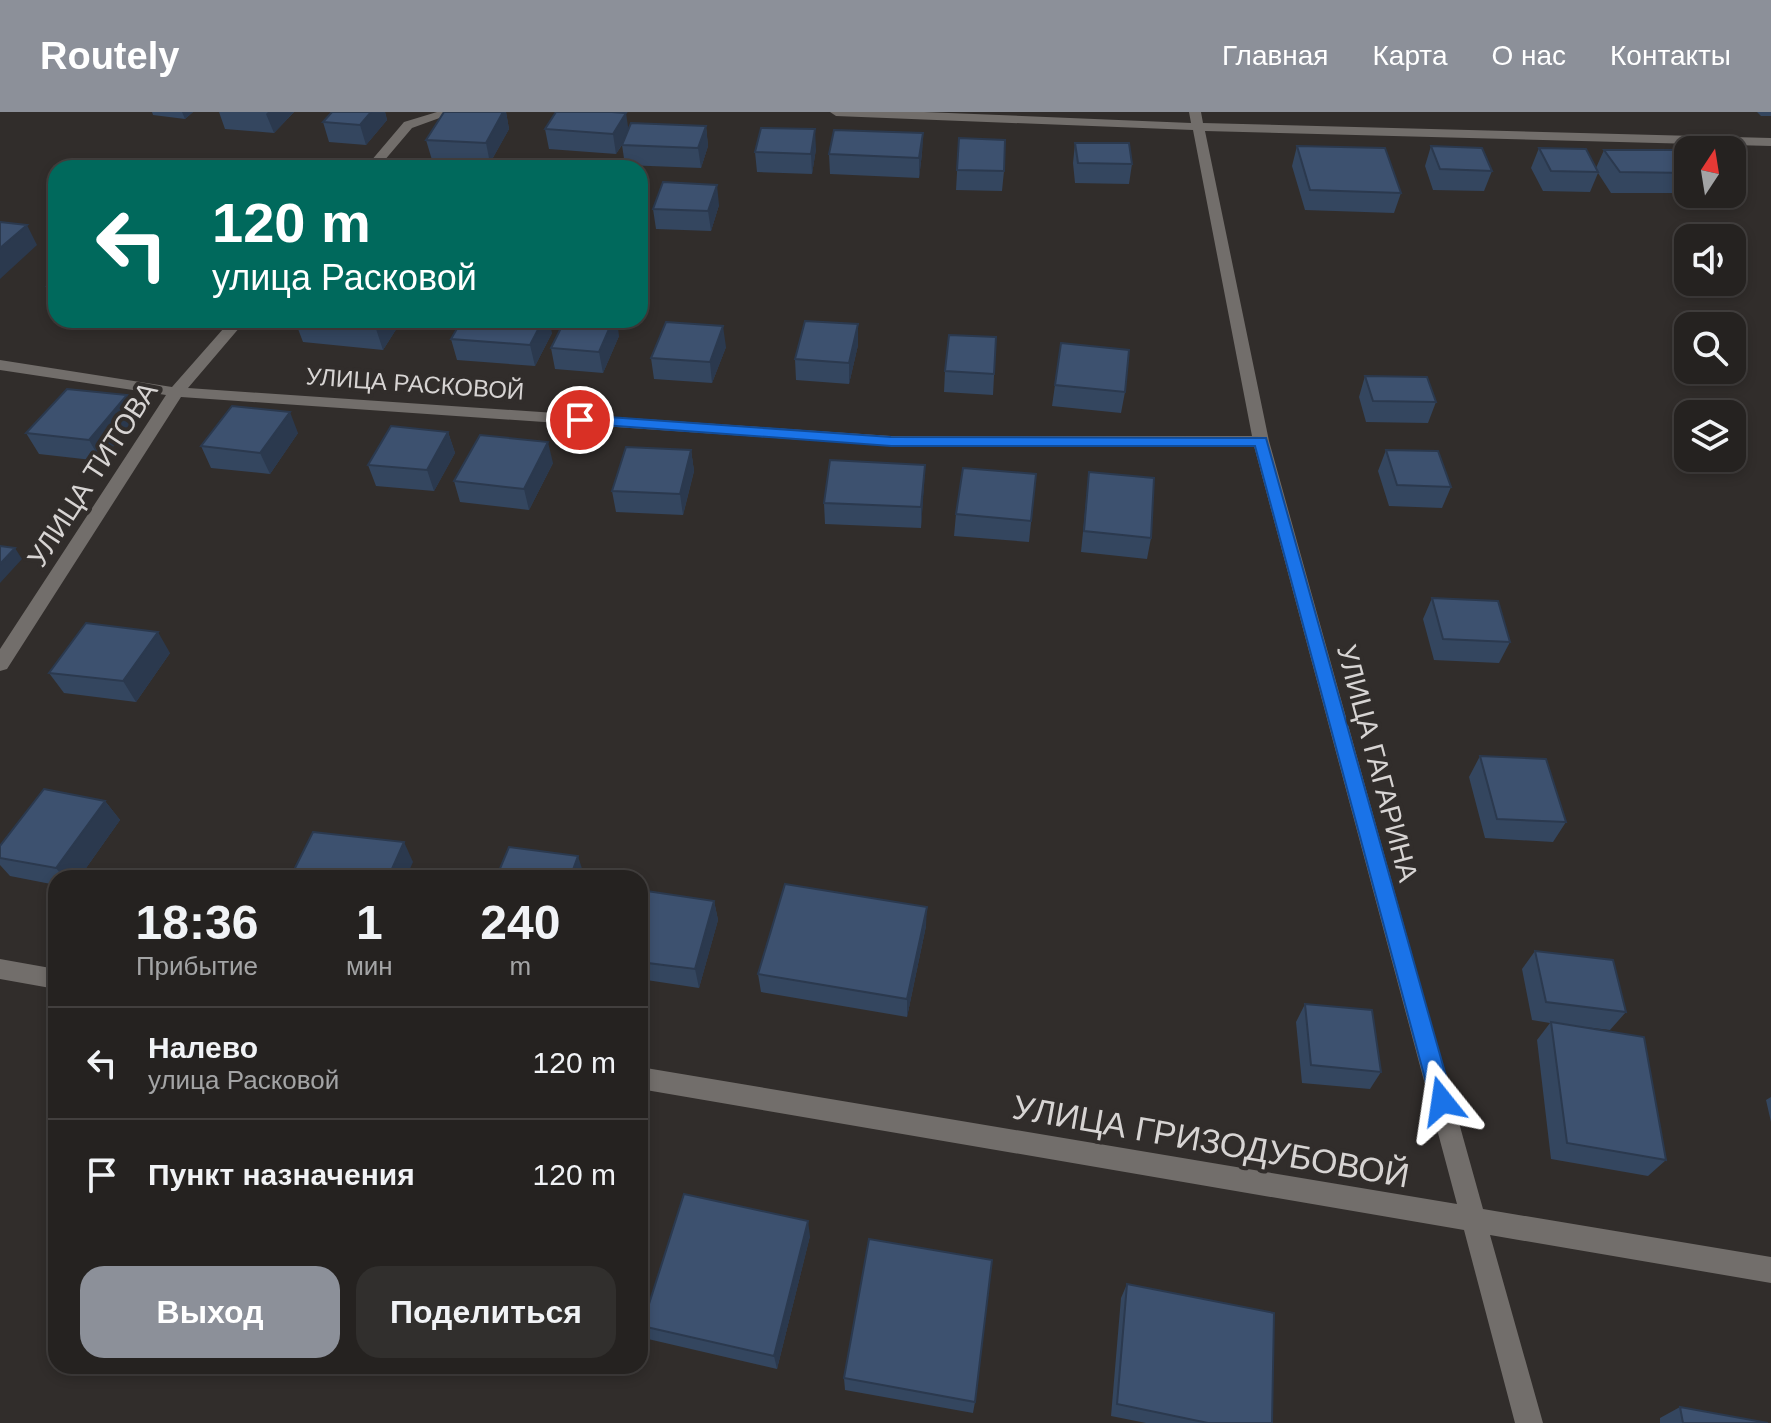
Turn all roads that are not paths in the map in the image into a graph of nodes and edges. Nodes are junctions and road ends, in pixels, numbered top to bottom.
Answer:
1 (450, 112) edge
2 (836, 112) edge
3 (1197, 120) edge
4 (1771, 142) edge
5 (378, 160) edge
6 (232, 328) edge
7 (0, 365) edge
8 (176, 392) junction
9 (1261, 441) junction
10 (0, 664) edge
11 (0, 969) edge
12 (48, 978) edge
13 (648, 1079) edge
14 (1475, 1221) junction
15 (1771, 1270) edge
16 (1529, 1423) edge

1 - 5 street
2 - 3 street
3 - 4 street
3 - 9 street, УЛИЦА ГАГАРИНА
6 - 8 street, УЛИЦА ТИТОВА
7 - 8 street, УЛИЦА РАСКОВОЙ
8 - 9 street, УЛИЦА РАСКОВОЙ
8 - 10 street, УЛИЦА ТИТОВА
9 - 14 street, УЛИЦА ГАГАРИНА
11 - 12 street
13 - 14 street, УЛИЦА ГРИЗОДУБОВОЙ
14 - 15 street, УЛИЦА ГРИЗОДУБОВОЙ
14 - 16 street, УЛИЦА ГАГАРИНА

